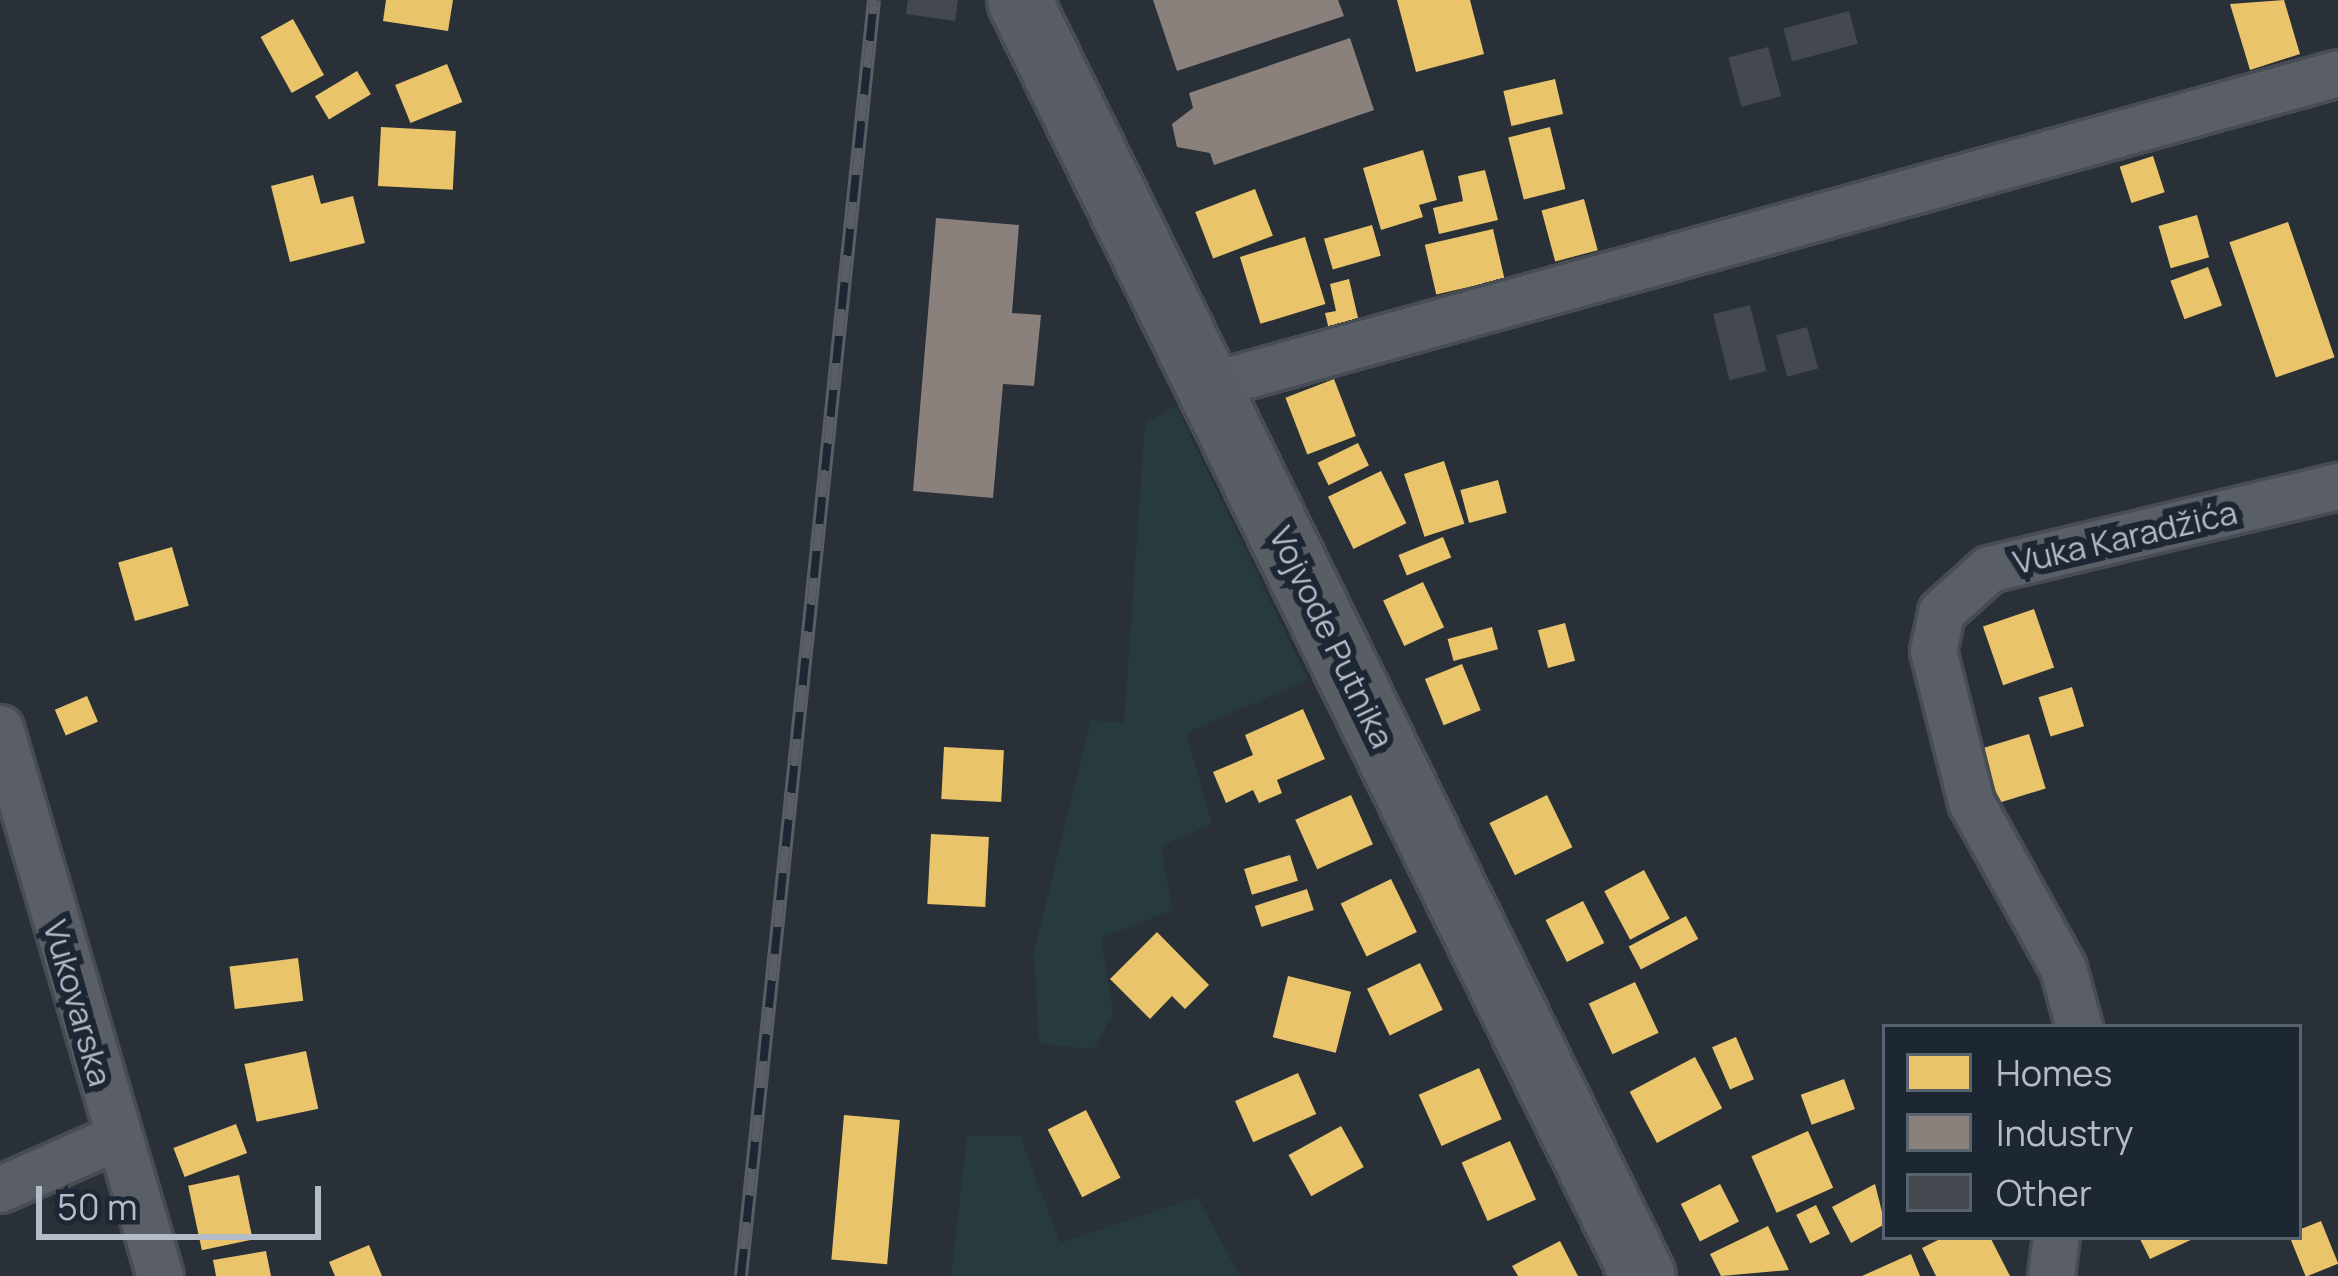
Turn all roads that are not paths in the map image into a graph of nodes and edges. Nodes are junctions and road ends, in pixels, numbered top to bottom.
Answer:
1 (1018, 0) edge
2 (2338, 73) edge
3 (1211, 385) junction
4 (2338, 486) edge
5 (0, 728) edge
6 (2078, 1024) edge
7 (117, 1137) junction
8 (0, 1189) edge
9 (2056, 1240) edge
10 (160, 1276) edge
11 (1643, 1276) edge
12 (2051, 1276) edge

1 - 3 street, Vojvode Putnika
2 - 3 street
3 - 11 street, Vojvode Putnika
4 - 6 street, Vuka Karadžića
5 - 7 street, Vukovarska
7 - 8 street
7 - 10 street, Vukovarska
9 - 12 street

